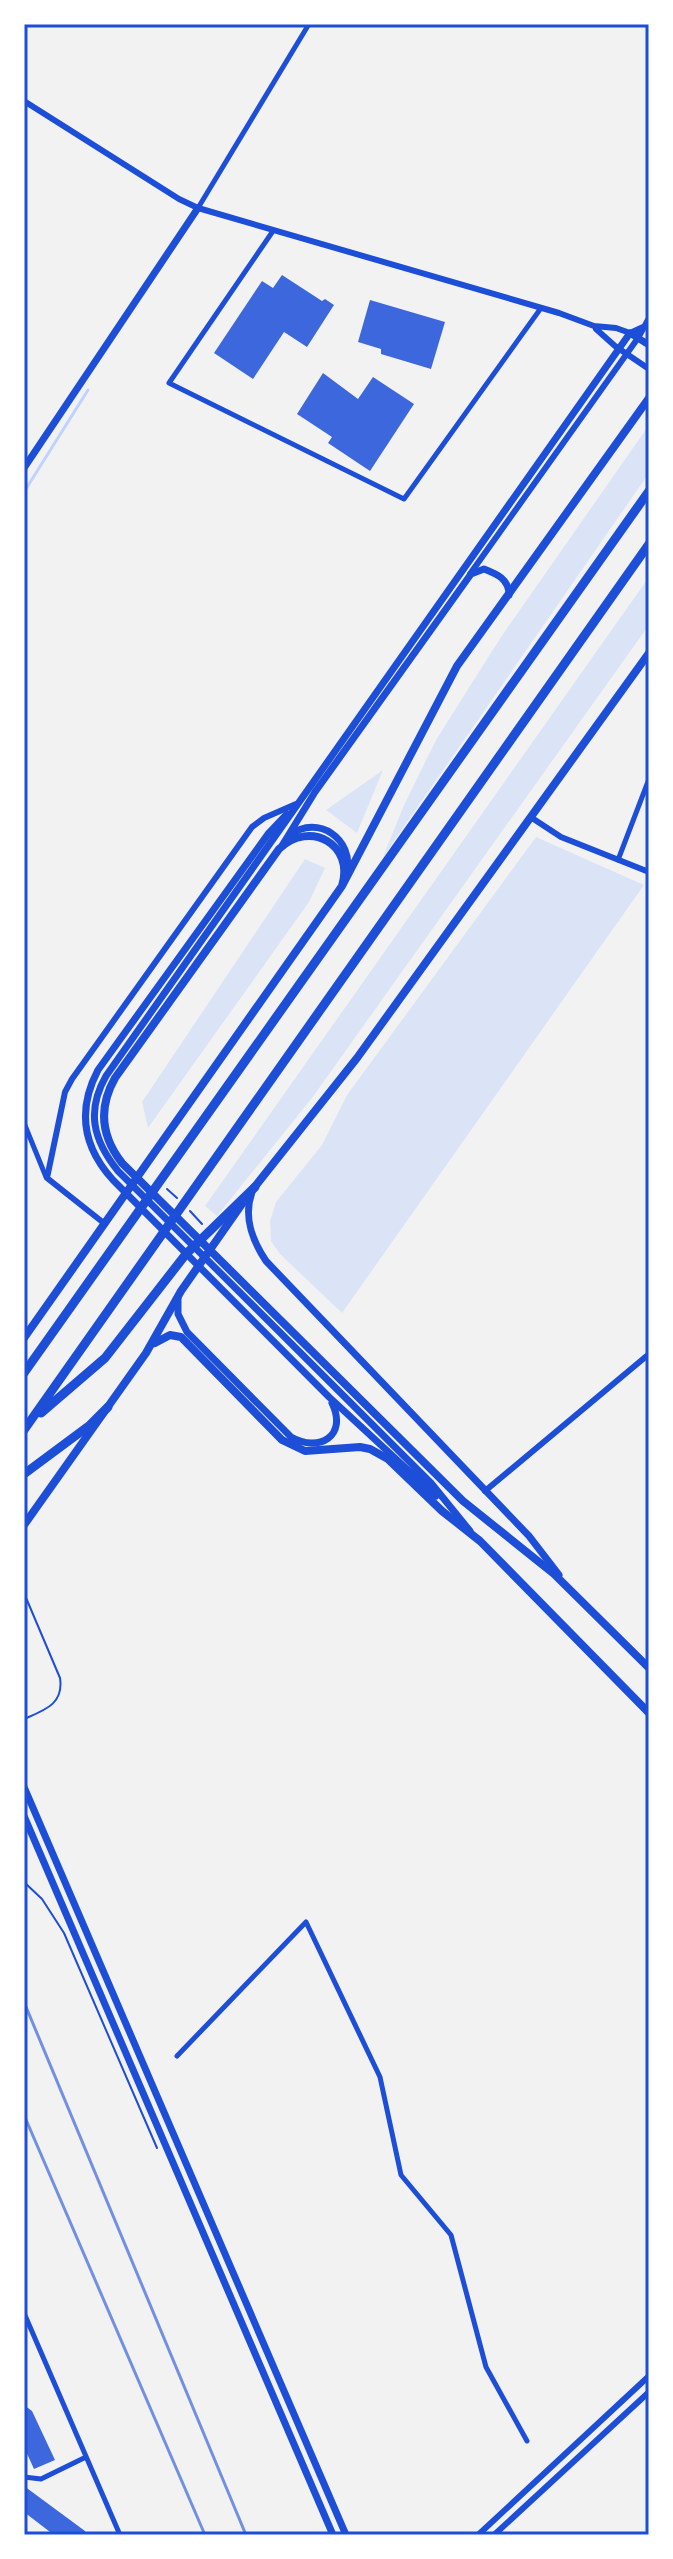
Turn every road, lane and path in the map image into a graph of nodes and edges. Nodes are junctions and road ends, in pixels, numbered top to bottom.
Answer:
1 (309, 24) edge
2 (24, 101) edge
3 (198, 208) junction
4 (273, 231) junction
5 (541, 308) junction
6 (649, 318) edge
7 (589, 325) junction
8 (643, 327) junction
9 (630, 333) junction
10 (638, 338) junction
11 (649, 345) edge
12 (619, 349) junction
13 (627, 354) junction
14 (649, 369) edge
15 (649, 398) edge
16 (24, 468) edge
17 (649, 491) edge
18 (649, 544) edge
19 (469, 576) junction
20 (507, 600) junction
21 (649, 653) edge
22 (649, 779) edge
23 (296, 804) junction
24 (532, 818) junction
25 (288, 837) junction
26 (279, 849) junction
27 (618, 860) junction
28 (649, 872) edge
29 (342, 886) junction
30 (24, 1123) edge
31 (126, 1173) junction
32 (47, 1178) junction
33 (255, 1187) junction
34 (105, 1224) junction
35 (218, 1265) junction
36 (181, 1291) junction
37 (24, 1338) edge
38 (146, 1353) junction
39 (649, 1354) edge
40 (24, 1373) edge
41 (329, 1397) junction
42 (108, 1407) junction
43 (32, 1420) junction
44 (24, 1430) edge
45 (24, 1474) edge
46 (485, 1491) junction
47 (24, 1525) edge
48 (466, 1526) junction
49 (480, 1541) junction
50 (568, 1586) junction
51 (24, 1593) edge
52 (649, 1668) edge
53 (649, 1713) edge
54 (24, 1719) edge
55 (24, 1787) edge
56 (24, 1816) edge
57 (24, 1882) edge
58 (177, 2056) dead end
59 (159, 2153) dead end
60 (24, 2313) edge
61 (649, 2376) edge
62 (649, 2392) edge
63 (527, 2441) dead end
64 (86, 2457) junction
65 (24, 2477) edge
66 (345, 2533) edge
67 (120, 2535) edge
68 (333, 2535) edge
69 (478, 2535) edge
70 (494, 2535) edge

1 - 3 street
2 - 3 street
3 - 4 street
3 - 16 main road
4 - 5 street
4 - 5 street
5 - 7 street
6 - 8 street
7 - 9 street
7 - 12 street
8 - 9 street
8 - 10 street
9 - 10 main road
9 - 12 main road
10 - 11 main road
10 - 13 street
12 - 13 street
12 - 23 main road
13 - 14 street
13 - 19 street
15 - 20 main road
17 - 40 highway
18 - 43 highway
19 - 20 main road
19 - 25 main road
20 - 29 main road
21 - 24 main road
22 - 27 street
23 - 31 main road
23 - 32 street
23 - 41 main road
24 - 27 street
24 - 33 main road
25 - 26 main road
25 - 29 main road
26 - 29 main road
26 - 31 main road
27 - 28 street
29 - 34 main road
30 - 32 street
31 - 35 main road
32 - 34 street
33 - 36 main road
33 - 43 highway
33 - 46 main road
34 - 37 main road
35 - 48 main road
35 - 50 main road
36 - 38 main road
36 - 41 main road
38 - 42 main road
38 - 49 main road
39 - 46 street
41 - 48 main road
42 - 45 highway
42 - 47 main road
43 - 44 highway
46 - 50 main road
48 - 49 main road
49 - 53 main road
50 - 52 main road
51 - 54 path
55 - 66 main road
56 - 68 main road
57 - 59 path
58 - 63 street
60 - 64 street
61 - 69 street
62 - 70 street
64 - 65 street
64 - 67 street

